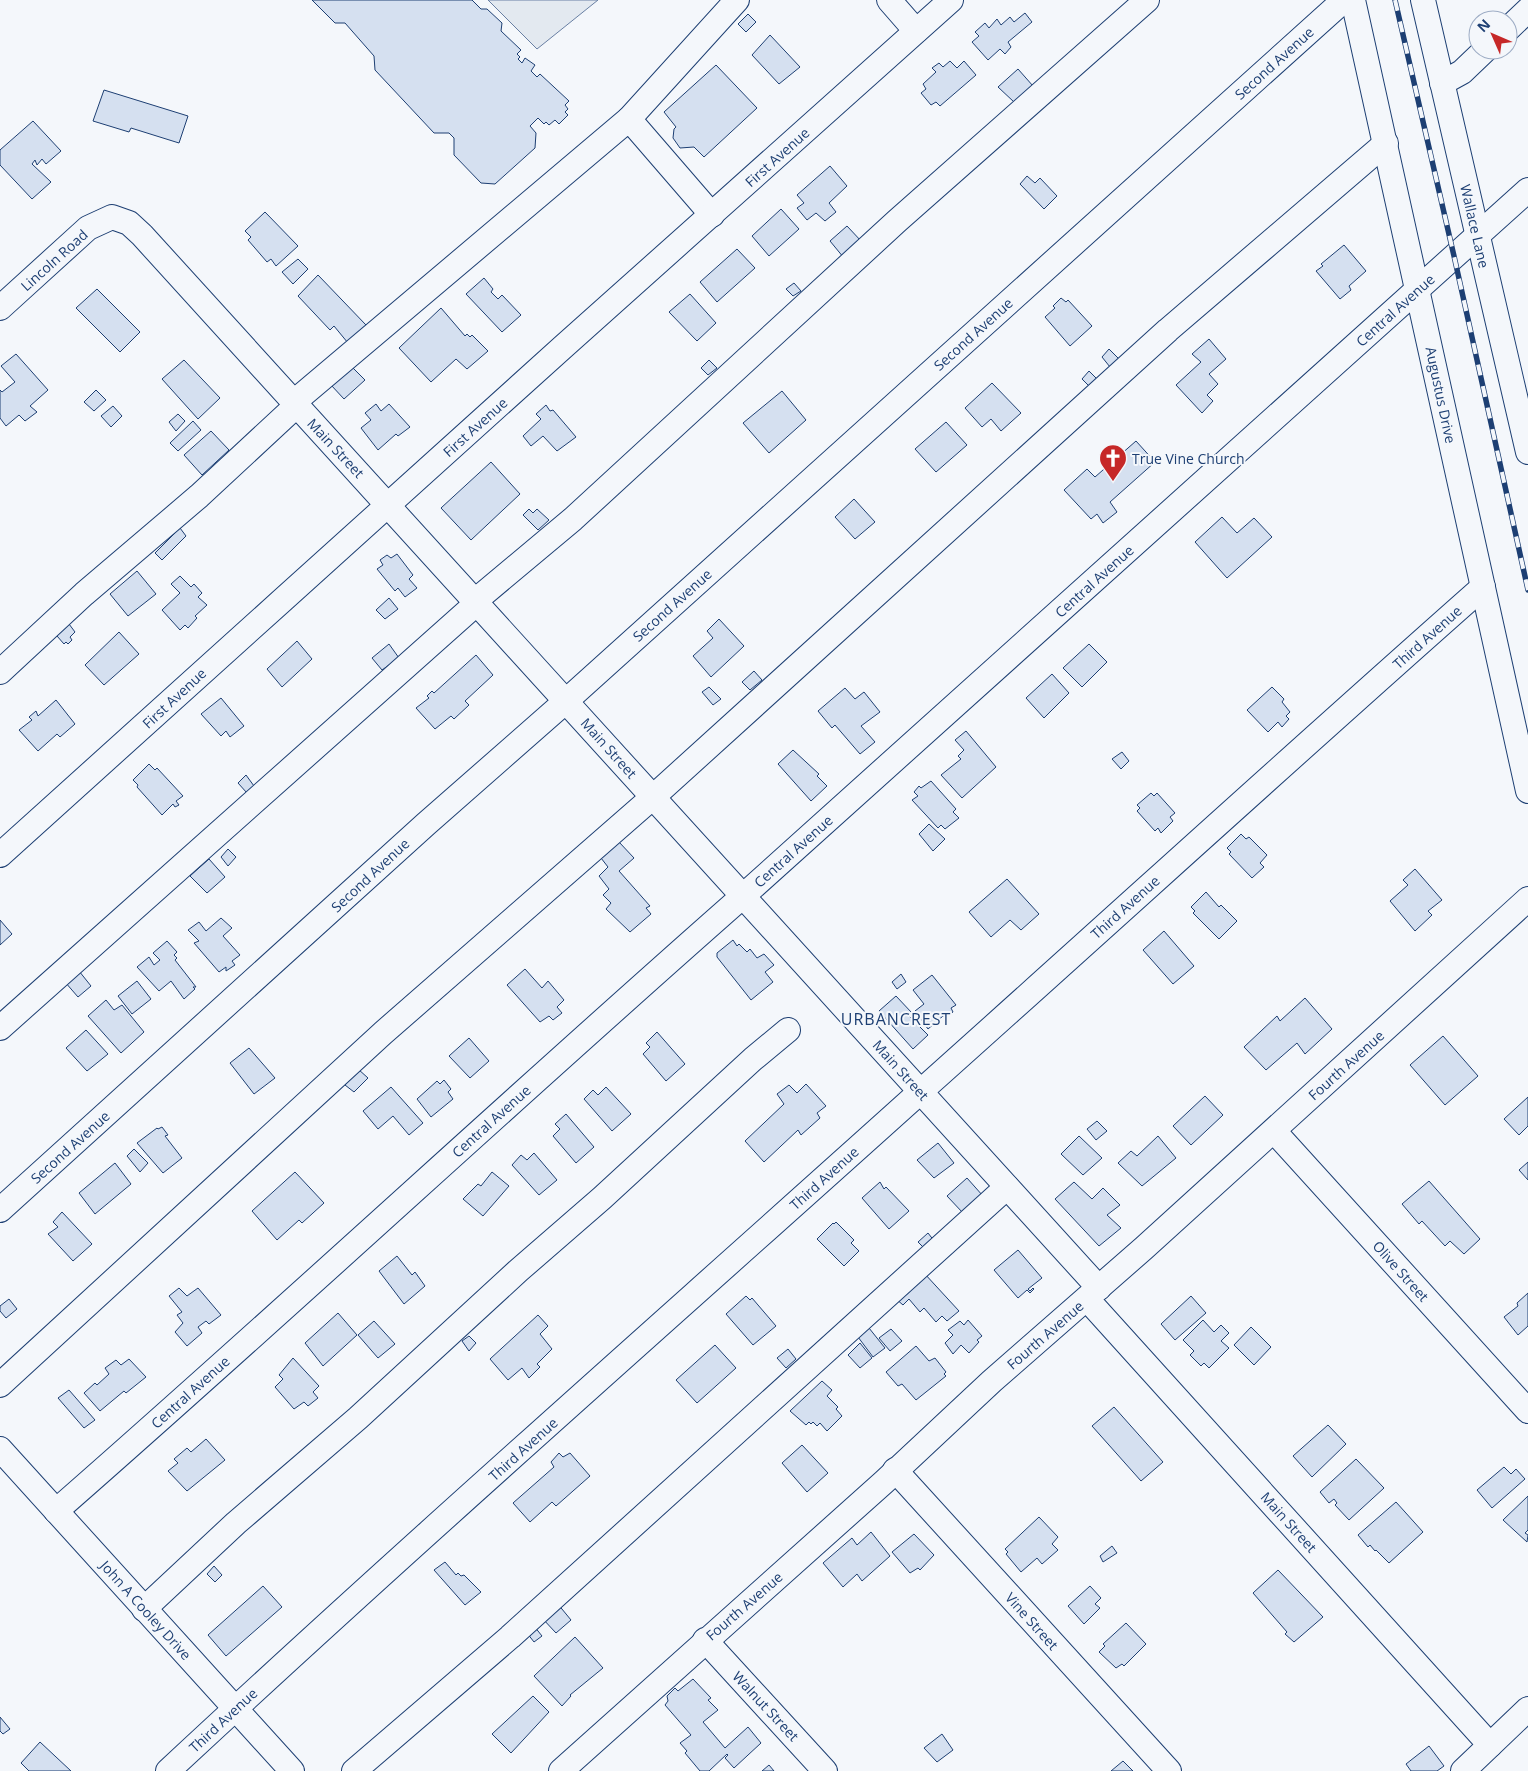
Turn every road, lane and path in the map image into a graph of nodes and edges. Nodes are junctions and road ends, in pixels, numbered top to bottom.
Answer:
1 (737, 0) edge
2 (889, 0) edge
3 (951, 0) edge
4 (1147, 0) edge
5 (1344, 0) edge
6 (1353, 0) edge
7 (1423, 0) edge
8 (1528, 10) edge
9 (1518, 20) edge
10 (916, 31) junction
11 (1475, 60) edge
12 (1442, 84) junction
13 (629, 118) junction
14 (1386, 143) junction
15 (1528, 190) edge
16 (712, 215) junction
17 (112, 217) joint
18 (1477, 234) junction
19 (1418, 288) junction
20 (0, 308) edge
21 (295, 403) junction
22 (1528, 452) edge
23 (388, 505) junction
24 (1483, 587) junction
25 (476, 602) junction
26 (0, 672) edge
27 (566, 701) junction
28 (1528, 791) edge
29 (653, 797) junction
30 (0, 855) edge
31 (744, 896) junction
32 (1528, 899) edge
33 (0, 1028) edge
34 (788, 1030) dead end
35 (921, 1092) junction
36 (1274, 1131) junction
37 (1007, 1187) junction
38 (0, 1210) edge
39 (1093, 1293) junction
40 (0, 1385) edge
41 (1528, 1411) edge
42 (0, 1449) edge
43 (895, 1470) junction
44 (56, 1511) junction
45 (144, 1608) junction
46 (706, 1640) junction
47 (235, 1709) junction
48 (1528, 1709) edge
49 (1490, 1745) junction
50 (168, 1771) edge
51 (292, 1771) edge
52 (354, 1771) edge
53 (561, 1771) edge
54 (826, 1771) edge
55 (1169, 1771) edge
56 (1463, 1771) edge

1 - 13 street
2 - 10 street
3 - 10 street, First Avenue
4 - 25 street
5 - 27 street, Second Avenue
6 - 14 street, Augustus Drive
7 - 12 street, Wallace Lane
8 - 9 street
10 - 16 street, First Avenue
11 - 12 street
12 - 18 street, Wallace Lane
13 - 16 street
13 - 21 street
14 - 19 street, Augustus Drive
14 - 29 street
15 - 18 street, Central Avenue
16 - 23 street, First Avenue
17 - 20 street, Lincoln Road
17 - 21 street, Main Street
18 - 19 street, Central Avenue
18 - 22 street, Wallace Lane
19 - 24 street, Augustus Drive
19 - 31 street, Central Avenue
21 - 23 street, Main Street
21 - 26 street
23 - 25 street, Main Street
23 - 30 street, First Avenue
24 - 28 street, Augustus Drive
24 - 35 street, Third Avenue
25 - 27 street, Main Street
25 - 33 street
27 - 29 street, Main Street
27 - 38 street, Second Avenue
29 - 31 street, Main Street
29 - 40 street
31 - 35 street, Main Street
31 - 44 street, Central Avenue
32 - 36 street, Fourth Avenue
34 - 45 street
35 - 37 street, Main Street
35 - 47 street, Third Avenue
36 - 39 street, Fourth Avenue
36 - 41 street, Olive Street
37 - 39 street, Main Street
37 - 52 street
39 - 43 street, Fourth Avenue
39 - 49 street, Main Street
42 - 44 street, John A Cooley Drive
43 - 46 street, Fourth Avenue
43 - 55 street, Vine Street
44 - 45 street, John A Cooley Drive
45 - 47 street, John A Cooley Drive
46 - 53 street, Fourth Avenue
46 - 54 street, Walnut Street
47 - 50 street, Third Avenue
47 - 51 street, John A Cooley Drive
48 - 49 street
49 - 56 street

